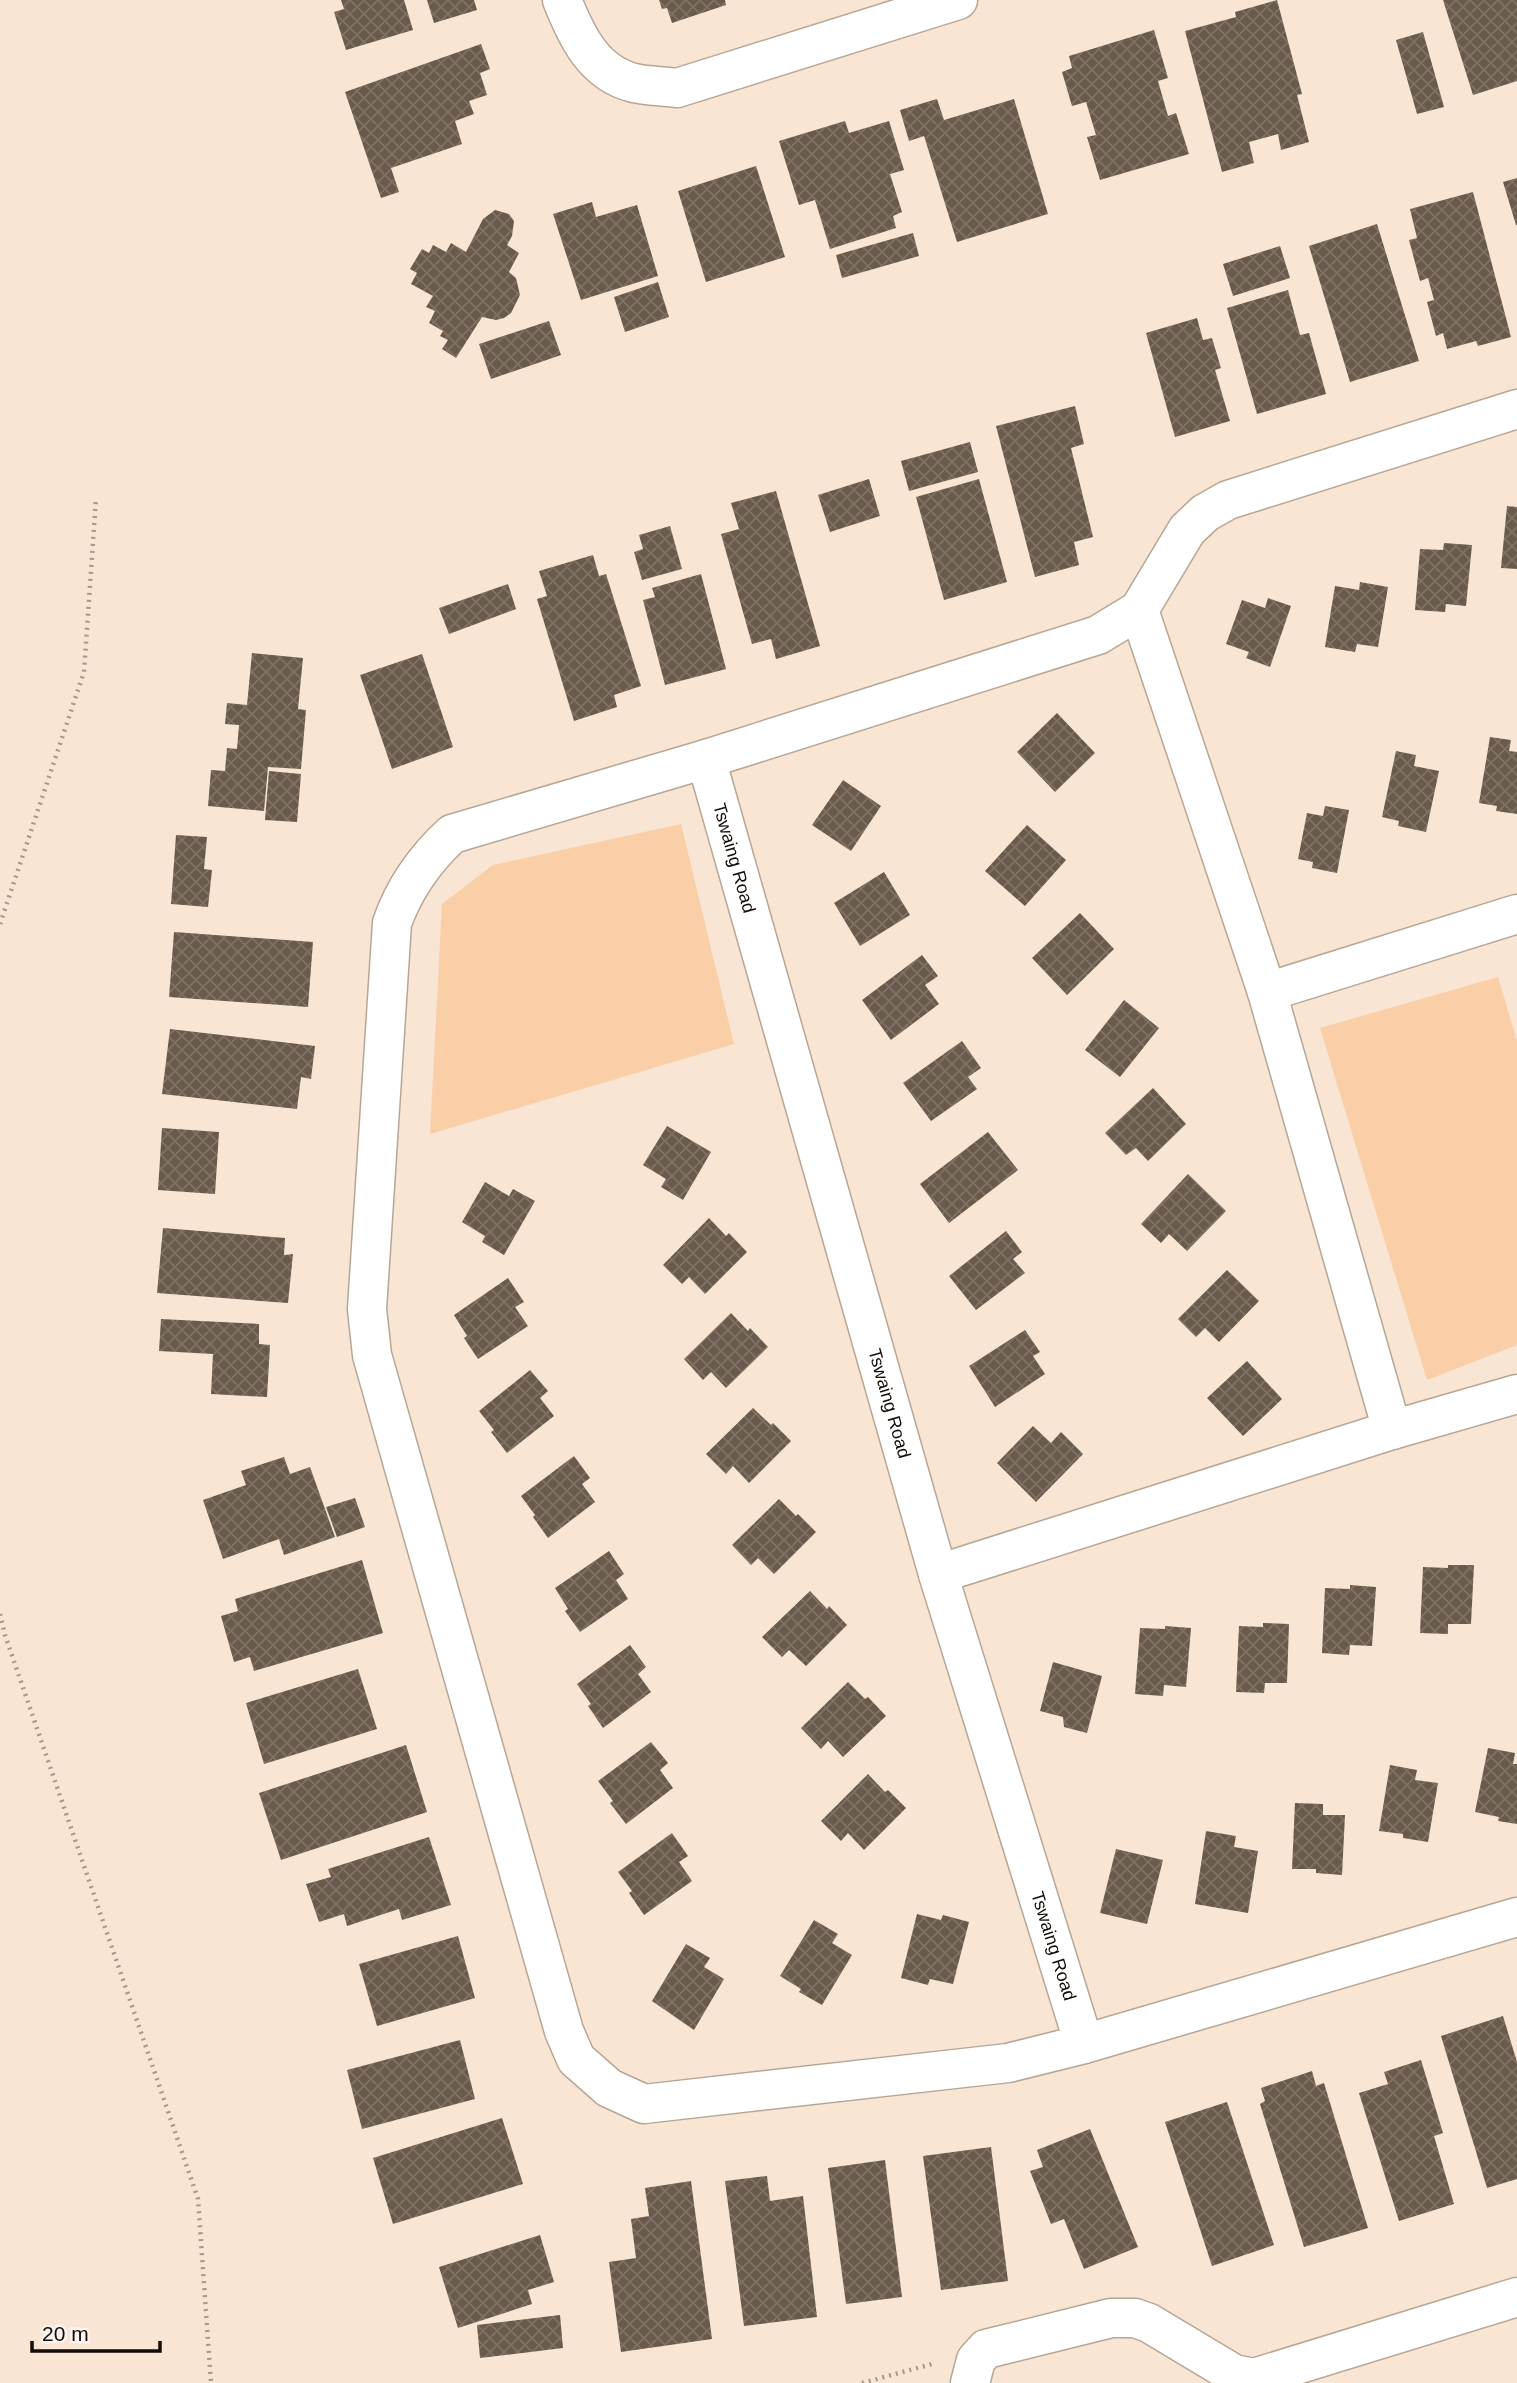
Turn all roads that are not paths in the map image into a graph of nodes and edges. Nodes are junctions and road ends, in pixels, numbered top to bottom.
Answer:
1 (562, 0) edge
2 (958, 0) edge
3 (1517, 409) edge
4 (1139, 610) junction
5 (706, 759) junction
6 (1517, 914) edge
7 (1267, 992) junction
8 (1517, 1394) edge
9 (1392, 1430) junction
10 (938, 1574) junction
11 (1517, 1917) edge
12 (1084, 2043) junction
13 (1517, 2297) edge
14 (970, 2383) edge

1 - 2 street
3 - 4 street
4 - 5 street
4 - 7 street
5 - 10 street, Tswaing Road
5 - 12 street
6 - 7 street
7 - 9 street
8 - 9 street
9 - 10 street
10 - 12 street, Tswaing Road
11 - 12 street
13 - 14 street

